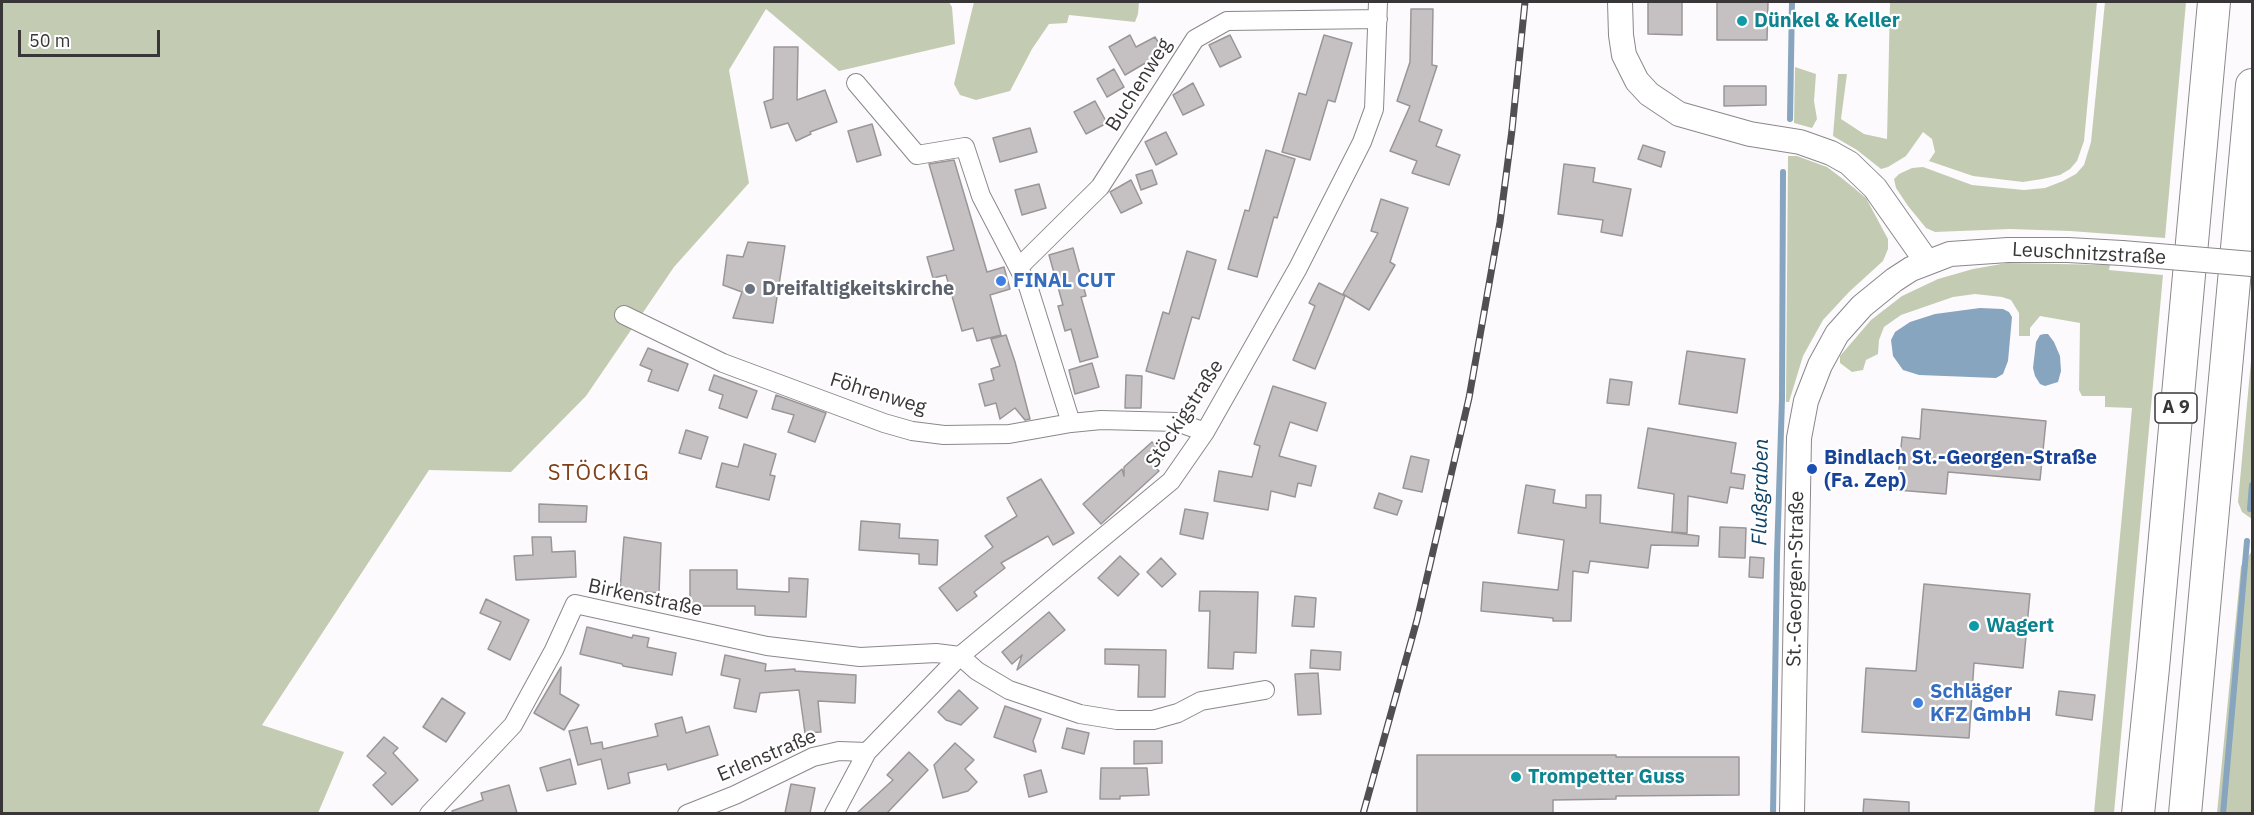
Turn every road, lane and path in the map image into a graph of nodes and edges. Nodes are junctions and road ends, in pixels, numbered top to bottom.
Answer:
1 (1620, 2) edge
2 (2214, 2) edge
3 (1378, 10) edge
4 (856, 83) dead end
5 (2253, 85) edge
6 (1927, 262) junction
7 (2253, 264) edge
8 (1019, 267) junction
9 (624, 315) dead end
10 (1071, 423) junction
11 (1205, 432) junction
12 (960, 656) junction
13 (1265, 690) dead end
14 (867, 752) junction
15 (429, 813) edge
16 (687, 813) edge
17 (834, 813) edge
18 (1792, 813) edge
19 (2138, 813) edge
20 (2185, 813) edge

1 - 6 street
2 - 19 highway, A 9
3 - 8 street, Buchenweg
3 - 11 street, Stöckigstraße
4 - 8 street
5 - 20 highway, A 9
6 - 7 street, Leuschnitzstraße, bridge
6 - 18 street, St.-Georgen-Straße
8 - 10 street
9 - 10 street, Föhrenweg
10 - 11 street, Föhrenweg
11 - 12 street, Stöckigstraße
12 - 13 street
12 - 14 street, Stöckigstraße
12 - 15 street, Birkenstraße
14 - 16 street, Erlenstraße
14 - 17 street, Stöckigstraße

